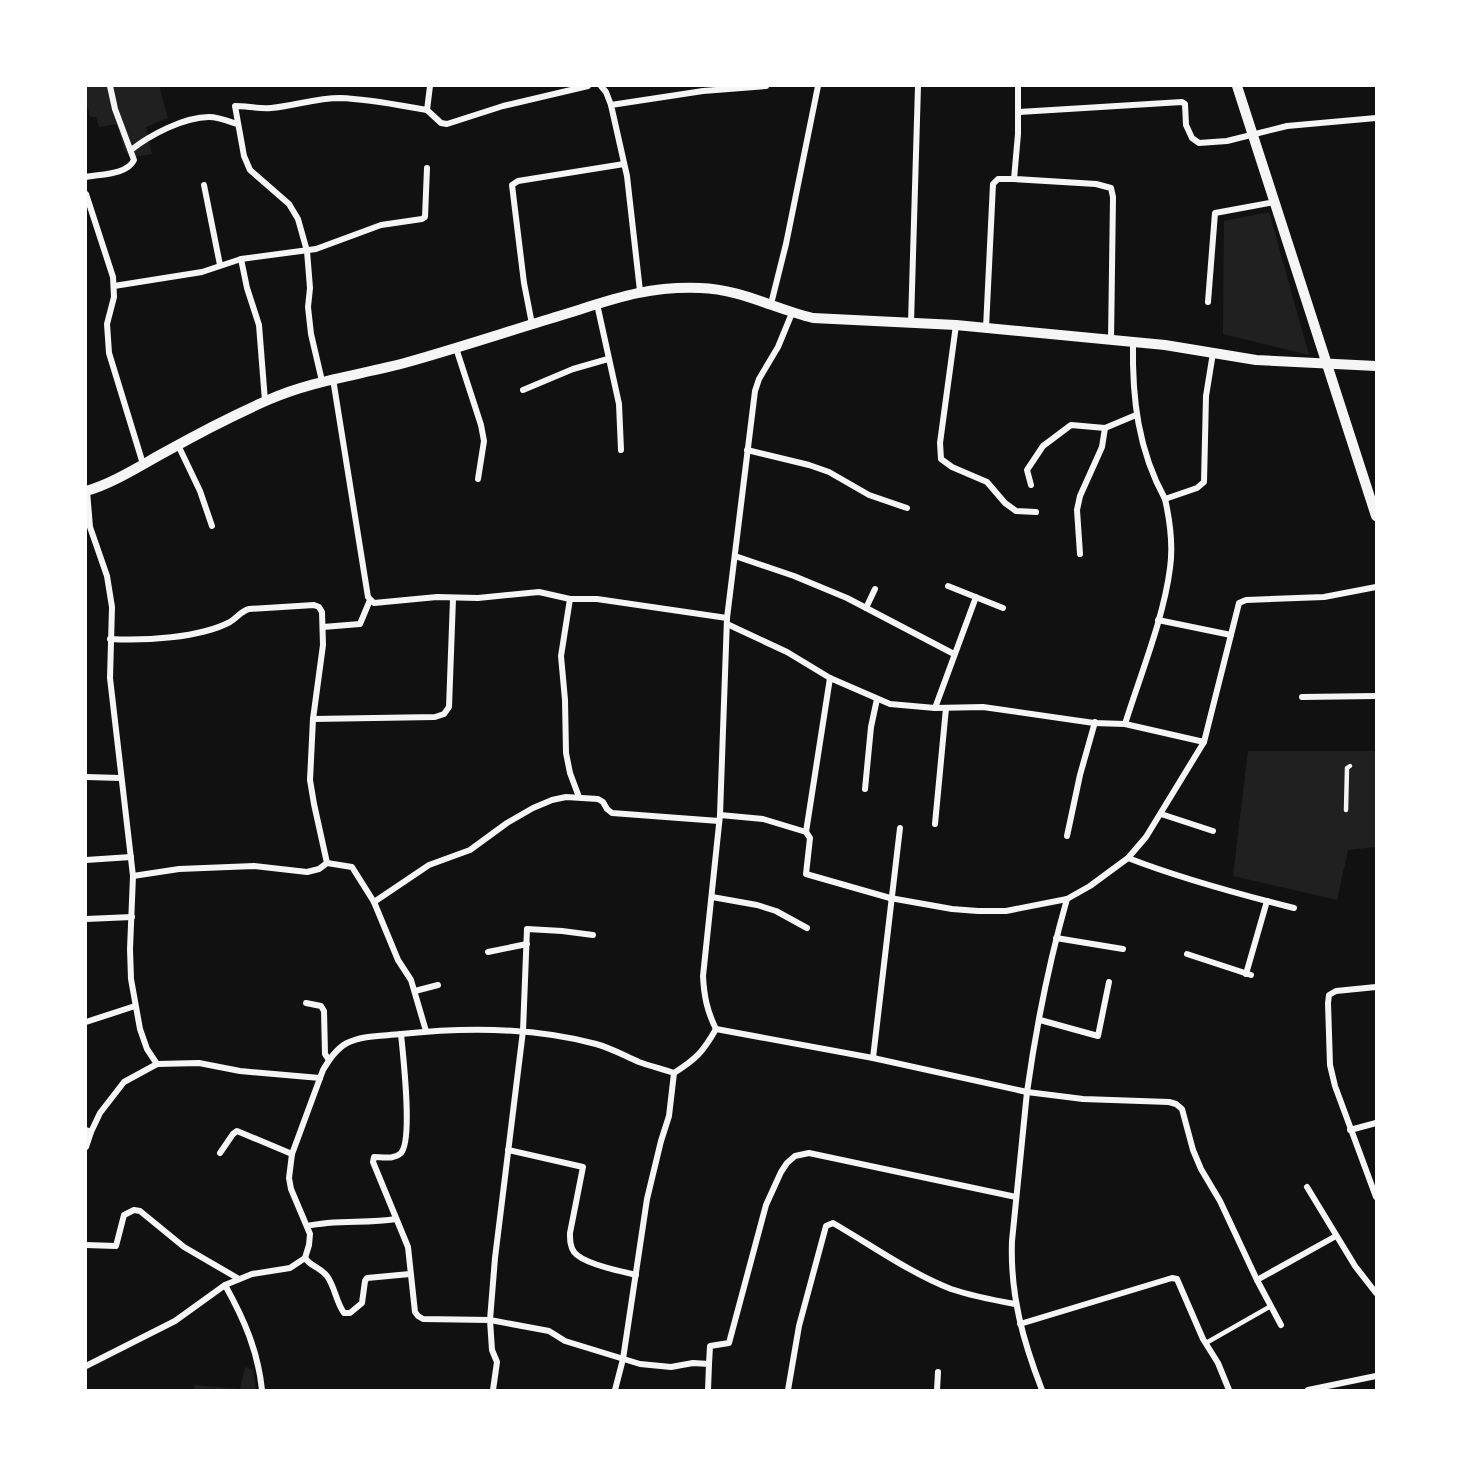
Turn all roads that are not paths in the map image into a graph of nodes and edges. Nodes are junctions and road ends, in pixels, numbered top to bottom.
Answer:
1 (110, 86) edge
2 (430, 86) edge
3 (588, 86) edge
4 (602, 86) edge
5 (766, 86) edge
6 (818, 86) edge
7 (918, 86) edge
8 (1018, 86) edge
9 (1237, 86) edge
10 (703, 88) edge
11 (611, 105) junction
12 (427, 110) junction
13 (1019, 112) junction
14 (1377, 118) edge
15 (237, 123) junction
16 (1251, 134) junction
17 (131, 150) junction
18 (624, 164) junction
19 (427, 168) dead end
20 (86, 177) edge
21 (1014, 179) junction
22 (204, 185) dead end
23 (86, 194) edge
24 (1275, 202) junction
25 (307, 251) junction
26 (241, 260) junction
27 (220, 265) junction
28 (114, 286) junction
29 (640, 291) junction
30 (1208, 302) dead end
31 (597, 304) junction
32 (771, 304) junction
33 (792, 313) junction
34 (911, 323) junction
35 (532, 324) junction
36 (956, 325) junction
37 (986, 328) junction
38 (1111, 341) junction
39 (1133, 343) junction
40 (456, 347) junction
41 (1212, 354) junction
42 (608, 359) junction
43 (1327, 362) junction
44 (1377, 366) edge
45 (333, 379) junction
46 (322, 381) junction
47 (523, 390) dead end
48 (265, 401) junction
49 (1136, 415) junction
50 (1105, 428) junction
51 (178, 445) junction
52 (621, 450) dead end
53 (747, 450) junction
54 (143, 464) junction
55 (478, 479) dead end
56 (1031, 485) dead end
57 (86, 491) edge
58 (1165, 499) junction
59 (907, 508) dead end
60 (1036, 512) dead end
61 (1377, 516) edge
62 (212, 526) dead end
63 (1080, 554) dead end
64 (735, 556) junction
65 (948, 586) dead end
66 (1377, 587) edge
67 (874, 589) dead end
68 (976, 597) junction
69 (453, 599) junction
70 (570, 599) junction
71 (372, 602) junction
72 (866, 608) junction
73 (1003, 608) dead end
74 (1158, 620) junction
75 (727, 621) junction
76 (323, 627) junction
77 (1231, 635) junction
78 (110, 639) junction
79 (954, 654) junction
80 (830, 678) junction
81 (1377, 696) edge
82 (1302, 697) dead end
83 (877, 699) junction
84 (935, 708) junction
85 (946, 708) junction
86 (313, 719) junction
87 (1095, 722) junction
88 (1125, 724) junction
89 (1204, 742) junction
90 (1350, 766) dead end
91 (86, 777) edge
92 (121, 778) junction
93 (865, 789) dead end
94 (579, 797) junction
95 (1346, 810) dead end
96 (1161, 814) junction
97 (720, 818) junction
98 (935, 824) dead end
99 (900, 828) dead end
100 (1213, 831) dead end
101 (806, 832) junction
102 (1067, 836) dead end
103 (131, 857) junction
104 (1128, 858) junction
105 (86, 860) edge
106 (327, 863) junction
107 (133, 876) junction
108 (712, 897) junction
109 (890, 898) junction
110 (1067, 899) junction
111 (1268, 901) junction
112 (374, 902) junction
113 (1294, 908) dead end
114 (132, 917) junction
115 (86, 919) edge
116 (807, 928) dead end
117 (594, 935) dead end
118 (1056, 938) junction
119 (526, 944) junction
120 (1123, 950) dead end
121 (488, 952) dead end
122 (1187, 954) dead end
123 (1109, 982) dead end
124 (438, 985) dead end
125 (1377, 987) edge
126 (415, 991) junction
127 (306, 1003) dead end
128 (135, 1006) junction
129 (1040, 1020) junction
130 (86, 1022) edge
131 (716, 1029) junction
132 (426, 1031) junction
133 (523, 1031) junction
134 (400, 1034) junction
135 (873, 1058) junction
136 (329, 1060) junction
137 (157, 1064) junction
138 (674, 1073) junction
139 (320, 1078) junction
140 (1027, 1092) junction
141 (1377, 1123) edge
142 (1350, 1130) junction
143 (88, 1131) edge
144 (86, 1147) edge
145 (508, 1150) junction
146 (220, 1153) dead end
147 (292, 1154) junction
148 (1307, 1187) dead end
149 (1016, 1197) junction
150 (1377, 1197) edge
151 (396, 1219) junction
152 (308, 1226) junction
153 (1336, 1236) junction
154 (86, 1245) edge
155 (304, 1258) junction
156 (410, 1274) junction
157 (636, 1275) junction
158 (239, 1279) junction
159 (1257, 1280) junction
160 (225, 1285) junction
161 (1377, 1293) edge
162 (1015, 1304) junction
163 (1271, 1306) junction
164 (490, 1320) junction
165 (1020, 1324) junction
166 (1281, 1325) dead end
167 (1206, 1343) junction
168 (622, 1359) junction
169 (709, 1364) junction
170 (86, 1366) edge
171 (938, 1372) dead end
172 (1377, 1376) edge
173 (262, 1390) edge
174 (494, 1390) edge
175 (615, 1390) edge
176 (708, 1390) edge
177 (788, 1390) edge
178 (937, 1390) edge
179 (1042, 1390) edge
180 (1229, 1390) edge
181 (1308, 1390) edge

1 - 17 street
2 - 12 street
3 - 12 street
4 - 11 street
5 - 10 street
6 - 32 street
7 - 34 street
8 - 13 street
9 - 16 street
10 - 11 street
11 - 18 street
12 - 15 street
13 - 16 street
13 - 21 street
14 - 16 street
15 - 17 street
15 - 25 street
16 - 24 street
17 - 20 street
18 - 29 street
18 - 35 street
19 - 25 street
21 - 37 street
21 - 38 street
22 - 27 street
23 - 28 street
24 - 30 street
24 - 43 street
25 - 26 street
25 - 46 street
26 - 27 street
26 - 48 street
27 - 28 street
28 - 54 street
29 - 31 street
29 - 32 street
31 - 35 street
31 - 42 street
32 - 33 street
33 - 34 street
33 - 53 street
34 - 36 street
35 - 40 street
36 - 37 street
36 - 60 street
37 - 38 street
38 - 39 street
39 - 41 street
39 - 49 street
40 - 45 street
40 - 55 street
41 - 43 street
41 - 58 street
42 - 47 street
42 - 52 street
43 - 44 street
43 - 61 street
45 - 46 street
45 - 71 street
46 - 48 street
48 - 51 street
49 - 50 street
49 - 58 street
50 - 56 street
50 - 63 street
51 - 54 street
51 - 62 street
53 - 59 street
53 - 64 street
54 - 57 street
57 - 78 street
58 - 74 street
64 - 72 street
64 - 75 street
65 - 68 street
66 - 77 street
67 - 72 street
68 - 73 street
68 - 79 street
69 - 70 street
69 - 71 street
69 - 86 street
70 - 75 street
70 - 94 street
71 - 76 street
72 - 79 street
74 - 77 street
74 - 88 street
75 - 80 street
75 - 97 street
76 - 78 street
76 - 86 street
77 - 89 street
78 - 92 street
79 - 84 street
80 - 83 street
80 - 101 street
81 - 82 street
83 - 84 street
83 - 93 street
84 - 85 street
85 - 87 street
85 - 98 street
86 - 106 street
87 - 88 street
87 - 102 street
88 - 89 street
89 - 96 street
90 - 95 lane
91 - 92 street
92 - 103 street
94 - 97 street
94 - 112 street
96 - 100 street
96 - 104 street
97 - 101 street
97 - 108 street
99 - 109 street
101 - 109 street
103 - 105 street
103 - 107 street
104 - 110 street
104 - 111 street
106 - 107 street
106 - 112 street
107 - 114 street
108 - 116 street
108 - 131 street
109 - 110 street
109 - 135 street
110 - 118 street
111 - 113 street
111 - 122 street
112 - 126 street
114 - 115 street
114 - 128 street
117 - 119 street
118 - 120 street
118 - 129 street
119 - 121 street
119 - 133 street
123 - 129 street
124 - 126 street
125 - 142 street
126 - 132 street
127 - 136 street
128 - 130 street
128 - 137 street
129 - 140 street
131 - 135 street
131 - 138 street
132 - 133 street
132 - 134 street
133 - 138 street
133 - 145 street
134 - 136 street
134 - 151 street
135 - 140 street
136 - 139 street
137 - 139 street
137 - 143 street
138 - 157 street
139 - 147 street
140 - 149 street
140 - 159 street
141 - 142 street
142 - 150 street
143 - 144 street
145 - 157 street
145 - 164 street
146 - 147 street
147 - 152 street
148 - 153 street
149 - 162 street
149 - 169 street
151 - 152 street
151 - 156 street
152 - 155 street
153 - 159 street
153 - 161 street
154 - 158 street
155 - 156 street
155 - 158 street
156 - 164 street
157 - 168 street
158 - 160 street
159 - 163 street
160 - 170 street
160 - 173 street
162 - 165 street
162 - 177 street
163 - 166 street
163 - 167 lane
164 - 168 street
164 - 174 street
165 - 167 street
165 - 179 street
167 - 180 street
168 - 169 street
168 - 175 street
169 - 176 street
171 - 178 street
172 - 181 street

